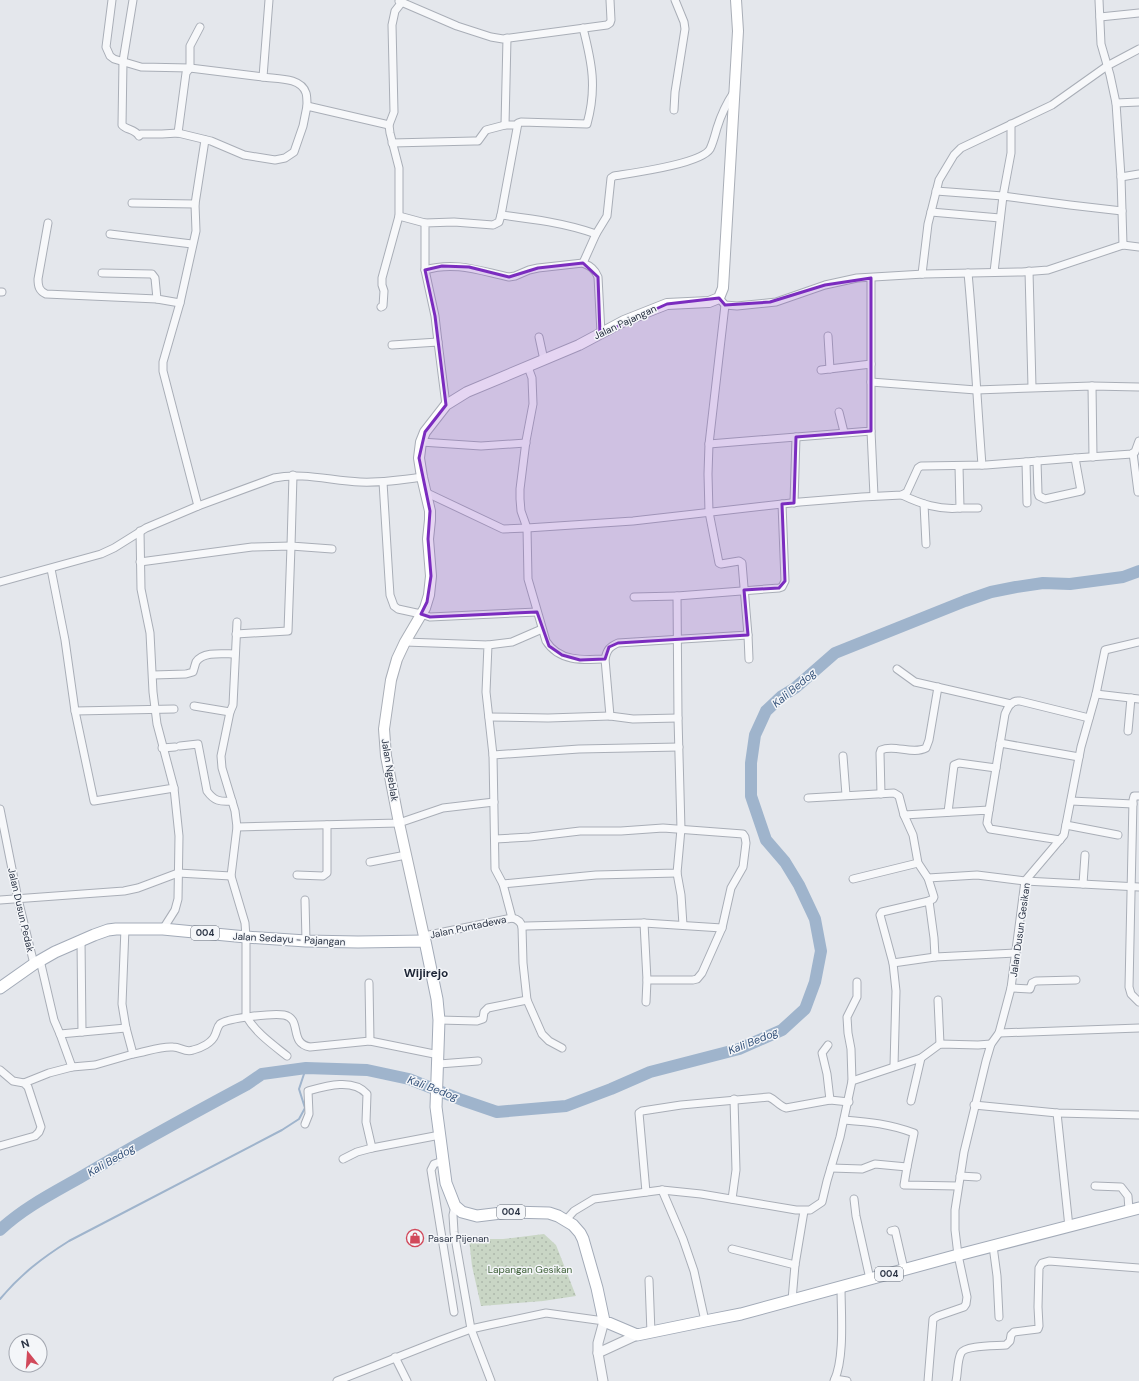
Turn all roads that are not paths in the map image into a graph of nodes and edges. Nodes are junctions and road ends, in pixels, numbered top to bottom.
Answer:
1 (112, 0) edge
2 (133, 0) edge
3 (270, 0) edge
4 (610, 0) edge
5 (675, 0) edge
6 (736, 0) edge
7 (1099, 0) edge
8 (400, 1) edge
9 (1139, 13) edge
10 (1100, 17) junction
11 (200, 27) dead end
12 (583, 28) junction
13 (507, 38) junction
14 (1139, 49) edge
15 (123, 62) junction
16 (1108, 66) junction
17 (190, 68) junction
18 (263, 77) junction
19 (734, 92) junction
20 (1139, 102) edge
21 (1116, 103) junction
22 (307, 106) junction
23 (674, 110) dead end
24 (1012, 124) junction
25 (389, 125) junction
26 (505, 125) junction
27 (517, 125) junction
28 (178, 133) junction
29 (205, 140) junction
30 (392, 143) junction
31 (1139, 174) edge
32 (1121, 177) junction
33 (936, 191) junction
34 (1003, 196) junction
35 (132, 203) dead end
36 (196, 204) junction
37 (1122, 211) junction
38 (931, 212) junction
39 (501, 215) junction
40 (399, 216) junction
41 (1000, 218) junction
42 (48, 223) dead end
43 (424, 223) junction
44 (110, 234) dead end
45 (596, 234) junction
46 (192, 244) junction
47 (1123, 245) junction
48 (1139, 247) edge
49 (583, 263) junction
50 (424, 270) junction
51 (994, 272) junction
52 (1029, 272) junction
53 (968, 273) junction
54 (102, 274) dead end
55 (922, 274) junction
56 (871, 278) junction
57 (157, 299) junction
58 (722, 302) junction
59 (180, 303) junction
60 (381, 307) dead end
61 (601, 333) junction
62 (828, 336) dead end
63 (539, 337) dead end
64 (438, 342) junction
65 (392, 344) dead end
66 (544, 360) junction
67 (871, 364) junction
68 (528, 367) junction
69 (830, 369) junction
70 (821, 370) dead end
71 (871, 382) junction
72 (1092, 386) junction
73 (1032, 387) junction
74 (1139, 387) edge
75 (976, 390) junction
76 (446, 405) junction
77 (839, 412) dead end
78 (871, 431) junction
79 (844, 432) junction
80 (796, 437) junction
81 (1139, 441) edge
82 (421, 442) junction
83 (526, 443) junction
84 (709, 444) junction
85 (1134, 453) junction
86 (1093, 457) junction
87 (1075, 458) junction
88 (1037, 461) junction
89 (1026, 462) junction
90 (982, 465) junction
91 (959, 466) junction
92 (293, 475) junction
93 (422, 477) junction
94 (383, 482) junction
95 (1138, 492) dead end
96 (427, 493) junction
97 (902, 495) junction
98 (874, 496) junction
99 (794, 503) junction
100 (1027, 503) dead end
101 (782, 504) junction
102 (924, 504) junction
103 (198, 506) junction
104 (960, 508) junction
105 (978, 508) dead end
106 (709, 512) junction
107 (527, 528) junction
108 (140, 531) junction
109 (926, 544) dead end
110 (291, 546) junction
111 (332, 549) dead end
112 (140, 562) junction
113 (51, 569) junction
114 (0, 582) edge
115 (744, 590) junction
116 (677, 596) junction
117 (634, 597) dead end
118 (537, 612) junction
119 (421, 614) junction
120 (236, 622) dead end
121 (542, 629) junction
122 (236, 634) junction
123 (748, 636) junction
124 (678, 641) junction
125 (405, 642) junction
126 (1139, 642) edge
127 (488, 645) junction
128 (236, 654) junction
129 (605, 659) junction
130 (749, 659) dead end
131 (897, 670) dead end
132 (153, 675) junction
133 (938, 688) junction
134 (1096, 694) junction
135 (1135, 698) edge
136 (1011, 704) junction
137 (194, 706) dead end
138 (174, 709) dead end
139 (155, 710) junction
140 (75, 711) junction
141 (230, 712) junction
142 (610, 716) junction
143 (489, 717) junction
144 (678, 718) junction
145 (1089, 718) junction
146 (1128, 731) dead end
147 (1000, 742) junction
148 (679, 747) junction
149 (162, 748) junction
150 (493, 755) junction
151 (843, 756) dead end
152 (1079, 757) junction
153 (996, 768) junction
154 (174, 788) junction
155 (881, 794) junction
156 (846, 795) junction
157 (1139, 796) edge
158 (808, 798) dead end
159 (232, 801) junction
160 (1070, 801) junction
161 (494, 802) junction
162 (1133, 804) junction
163 (0, 809) edge
164 (989, 810) junction
165 (948, 812) junction
166 (904, 814) junction
167 (1136, 820) edge
168 (399, 823) junction
169 (1066, 824) junction
170 (327, 825) junction
171 (237, 827) junction
172 (680, 829) junction
173 (1118, 836) dead end
174 (495, 839) junction
175 (1060, 840) junction
176 (406, 855) junction
177 (1085, 855) dead end
178 (370, 862) dead end
179 (918, 863) junction
180 (178, 873) junction
181 (677, 873) junction
182 (297, 875) dead end
183 (231, 876) junction
184 (928, 878) junction
185 (853, 879) dead end
186 (1025, 881) junction
187 (503, 884) junction
188 (1083, 884) junction
189 (1135, 886) edge
190 (18, 899) junction
191 (0, 900) edge
192 (305, 900) dead end
193 (929, 901) junction
194 (512, 918) junction
195 (644, 923) junction
196 (683, 925) junction
197 (522, 927) junction
198 (125, 928) junction
199 (722, 928) junction
200 (163, 929) junction
201 (246, 937) junction
202 (424, 939) junction
203 (81, 940) junction
204 (306, 941) junction
205 (1016, 953) junction
206 (935, 956) junction
207 (37, 962) junction
208 (892, 963) junction
209 (647, 980) junction
210 (1076, 980) dead end
211 (857, 982) dead end
212 (369, 983) dead end
213 (0, 988) edge
214 (1011, 988) junction
215 (527, 1000) junction
216 (938, 1000) dead end
217 (646, 1002) dead end
218 (1139, 1002) edge
219 (246, 1016) junction
220 (439, 1020) junction
221 (126, 1028) junction
222 (1139, 1028) edge
223 (82, 1032) junction
224 (998, 1033) junction
225 (60, 1034) junction
226 (370, 1041) junction
227 (940, 1044) junction
228 (991, 1044) junction
229 (828, 1045) dead end
230 (562, 1048) dead end
231 (134, 1054) junction
232 (287, 1056) dead end
233 (921, 1058) junction
234 (478, 1061) dead end
235 (438, 1062) junction
236 (894, 1066) junction
237 (72, 1067) junction
238 (0, 1070) edge
239 (852, 1081) junction
240 (24, 1083) junction
241 (734, 1099) junction
242 (830, 1100) junction
243 (911, 1101) dead end
244 (849, 1102) junction
245 (974, 1106) junction
246 (1057, 1113) junction
247 (1139, 1115) edge
248 (844, 1120) junction
249 (305, 1124) dead end
250 (440, 1135) junction
251 (0, 1146) edge
252 (372, 1148) junction
253 (344, 1159) dead end
254 (443, 1161) junction
255 (907, 1167) junction
256 (831, 1168) junction
257 (960, 1176) junction
258 (977, 1177) dead end
259 (958, 1186) junction
260 (1095, 1186) dead end
261 (662, 1190) junction
262 (646, 1192) junction
263 (732, 1199) junction
264 (854, 1199) dead end
265 (455, 1206) junction
266 (1134, 1209) edge
267 (804, 1211) junction
268 (565, 1221) junction
269 (1069, 1227) junction
270 (891, 1231) dead end
271 (993, 1246) junction
272 (732, 1249) dead end
273 (958, 1255) junction
274 (795, 1265) junction
275 (1139, 1268) edge
276 (904, 1269) junction
277 (870, 1279) junction
278 (649, 1280) dead end
279 (841, 1287) junction
280 (465, 1297) junction
281 (453, 1300) junction
282 (792, 1300) junction
283 (454, 1312) dead end
284 (999, 1317) dead end
285 (604, 1321) junction
286 (705, 1322) junction
287 (471, 1329) junction
288 (651, 1333) junction
289 (637, 1335) junction
290 (598, 1353) junction
291 (395, 1357) junction
292 (834, 1380) edge
293 (337, 1381) edge
294 (406, 1381) edge
295 (491, 1381) edge
296 (603, 1381) edge
297 (847, 1381) edge
298 (928, 1381) edge
299 (956, 1381) edge

1 - 15 street
2 - 15 street
3 - 18 street
4 - 12 street
5 - 23 street
6 - 19 main road
7 - 10 street
8 - 13 street
8 - 25 street
9 - 10 street
10 - 16 street
11 - 17 street
12 - 13 street
12 - 27 street
13 - 26 street
14 - 16 street
15 - 17 street
15 - 28 street
16 - 21 street
16 - 24 street
17 - 18 street
17 - 28 street
18 - 22 street
19 - 45 street
19 - 58 main road
20 - 21 street
21 - 32 street
22 - 25 street
22 - 29 street
24 - 33 street
24 - 34 street
25 - 30 street
26 - 27 street
26 - 30 street
27 - 39 street
28 - 29 street
29 - 36 street
30 - 40 street
31 - 32 street
32 - 37 street
33 - 34 street
33 - 38 street
34 - 37 street
34 - 41 street
35 - 36 street
36 - 46 street
37 - 47 street
38 - 41 street
38 - 55 street
39 - 43 street
39 - 45 street
40 - 43 street
40 - 60 street
41 - 51 street
42 - 57 street
43 - 50 street
44 - 46 street
45 - 49 street
46 - 59 street
47 - 48 street
47 - 52 street
49 - 50 street
49 - 61 street
50 - 64 street
51 - 52 street
51 - 53 street
52 - 73 street
53 - 55 street
53 - 75 street
54 - 57 street
55 - 56 street
56 - 58 street
56 - 67 street
57 - 59 street
58 - 61 main road, Jalan Pajangan
58 - 84 street
59 - 103 street
61 - 66 main road, Jalan Pajangan
62 - 69 street
63 - 66 street
64 - 65 street
64 - 76 street
66 - 68 main road, Jalan Pajangan
67 - 69 street
67 - 71 street
68 - 76 main road, Jalan Pajangan
68 - 83 street
69 - 70 street
71 - 75 street
71 - 78 street
72 - 73 street
72 - 74 street
72 - 86 street
73 - 75 street
75 - 90 street
76 - 82 main road, Jalan Pajangan
77 - 79 street
78 - 79 street
78 - 98 street
79 - 80 street
80 - 84 street
80 - 99 street
81 - 85 street
82 - 83 street
82 - 93 main road, Jalan Pajangan
83 - 107 street
84 - 106 street
85 - 86 street
85 - 95 street
86 - 87 street
87 - 88 street
87 - 88 street
88 - 89 street
89 - 90 street
89 - 100 street
90 - 91 street
91 - 97 street
91 - 104 street
92 - 94 street
92 - 103 street
92 - 110 street
93 - 94 street
93 - 96 main road, Jalan Ngeblak
94 - 119 street
96 - 107 street
96 - 119 main road, Jalan Ngeblak
97 - 98 street
97 - 102 street
98 - 99 street
99 - 101 street
101 - 106 street
101 - 115 street
102 - 104 street
102 - 109 street
103 - 108 street
104 - 105 street
106 - 107 street
106 - 115 street
107 - 118 street
108 - 112 street
108 - 113 street
110 - 111 street
110 - 112 street
110 - 122 street
112 - 132 street
113 - 114 street
113 - 140 street
115 - 116 street
115 - 123 street
116 - 117 street
116 - 124 street
118 - 119 street
118 - 121 street
119 - 125 main road, Jalan Ngeblak
120 - 122 street
121 - 127 street
121 - 129 street
122 - 128 street
123 - 124 street
123 - 130 street
124 - 129 street
124 - 144 street
125 - 127 street
125 - 168 main road, Jalan Ngeblak
126 - 134 street, Jalan Dusun Gesikan
127 - 143 street
128 - 132 street
128 - 141 street
129 - 142 street
131 - 133 street
132 - 139 street
133 - 136 street
133 - 155 street
134 - 135 street
134 - 145 street, Jalan Dusun Gesikan
135 - 146 street
136 - 145 street
136 - 147 street
137 - 141 street
138 - 139 street
139 - 140 street
139 - 149 street
140 - 154 street
141 - 159 street
142 - 143 street
142 - 144 street
143 - 150 street
144 - 148 street
145 - 152 street, Jalan Dusun Gesikan
147 - 152 street
147 - 153 street
148 - 150 street
148 - 172 street
149 - 154 street
149 - 159 street
150 - 161 street
151 - 156 street
152 - 160 street, Jalan Dusun Gesikan
153 - 164 street
153 - 165 street
154 - 180 street
155 - 156 street
155 - 166 street
156 - 158 street
157 - 162 street
159 - 171 street
160 - 162 street
160 - 169 street, Jalan Dusun Gesikan
161 - 168 street
161 - 174 street
162 - 167 street
163 - 190 street, Jalan Dusun Pedak
164 - 165 street
164 - 175 street
165 - 166 street
166 - 179 street
167 - 189 street
168 - 170 street
168 - 176 main road, Jalan Ngeblak
169 - 173 street
169 - 175 street, Jalan Dusun Gesikan
170 - 171 street
170 - 182 street
171 - 183 street
172 - 174 street
172 - 181 street
172 - 199 street
174 - 187 street
175 - 186 street, Jalan Dusun Gesikan
176 - 178 street
176 - 202 main road, Jalan Ngeblak
177 - 188 street
179 - 184 street
179 - 185 street
180 - 183 street
180 - 190 street
180 - 200 street
181 - 187 street
181 - 196 street
183 - 201 street
184 - 186 street
184 - 193 street
186 - 188 street
186 - 205 street, Jalan Dusun Gesikan
187 - 194 street
188 - 189 street
189 - 218 street
190 - 191 street
190 - 207 street, Jalan Dusun Pedak
192 - 204 street
193 - 206 street
193 - 208 street
194 - 197 street
194 - 202 street, Jalan Puntadewa
195 - 196 street
195 - 197 street
195 - 209 street
196 - 199 street
197 - 215 street
198 - 200 main road, Jalan Sedayu - Pajangan / 004
198 - 203 main road, Jalan Sedayu - Pajangan / 004
198 - 221 street
199 - 209 street
200 - 201 main road, Jalan Sedayu - Pajangan / 004
201 - 204 main road, Jalan Sedayu - Pajangan / 004
201 - 219 street
202 - 204 main road, Jalan Sedayu - Pajangan / 004
202 - 220 main road, Jalan Ngeblak
203 - 207 main road, Jalan Sedayu - Pajangan / 004
203 - 223 street
205 - 206 street
205 - 214 street, Jalan Dusun Gesikan
206 - 208 street
207 - 213 main road, Jalan Sedayu - Pajangan / 004
207 - 225 street, Jalan Dusun Pedak
208 - 236 street
209 - 217 street
210 - 214 street
211 - 239 street
212 - 226 street
214 - 224 street, Jalan Dusun Gesikan
215 - 220 street
215 - 230 street
216 - 227 street
219 - 226 street
219 - 231 street
219 - 232 street
220 - 235 main road, Jalan Ngeblak
221 - 223 street
221 - 231 street
222 - 224 street
223 - 225 street
224 - 228 street, Jalan Dusun Gesikan
225 - 237 street, Jalan Dusun Pedak
226 - 235 street
227 - 228 street
227 - 233 street
228 - 245 street, Jalan Dusun Gesikan
229 - 242 street
231 - 237 street
233 - 236 street
233 - 243 street
234 - 235 street
235 - 250 main road, Jalan Ngeblak
236 - 239 street
237 - 240 street
238 - 240 street
239 - 244 street
240 - 251 street
241 - 242 street
241 - 262 street
241 - 263 street
242 - 244 street
244 - 248 street
245 - 246 street
245 - 257 street, Jalan Dusun Gesikan
246 - 247 street
246 - 269 street
248 - 255 street
248 - 256 street
249 - 252 street
250 - 252 street
250 - 254 main road, Jalan Ngeblak
252 - 253 street
254 - 265 main road, Jalan Ngeblak
254 - 281 street
255 - 256 street
255 - 259 street
256 - 267 street
257 - 258 street
257 - 259 street, Jalan Dusun Gesikan
259 - 273 street, Jalan Dusun Gesikan
260 - 266 street
261 - 262 street
261 - 263 street
261 - 286 street
262 - 268 street
263 - 267 street
264 - 277 street
265 - 268 main road, 004
265 - 280 street
266 - 269 main road, 004
267 - 274 street
268 - 285 main road, 004
269 - 271 main road, 004
270 - 276 street
271 - 273 main road, 004
271 - 284 street
272 - 274 street
273 - 276 main road, 004
273 - 298 street, Jalan Dusun Gesikan
274 - 282 street
275 - 299 street
276 - 277 main road, 004
277 - 279 main road, 004
278 - 288 street
279 - 282 main road, 004
279 - 292 street
280 - 281 street
280 - 287 street
281 - 283 street
282 - 286 main road, 004
285 - 287 street
285 - 289 main road
285 - 290 street
286 - 288 main road, 004
287 - 291 street
287 - 295 street
288 - 289 main road, 004
289 - 290 street
290 - 296 street
291 - 293 street
291 - 294 street
292 - 297 street

